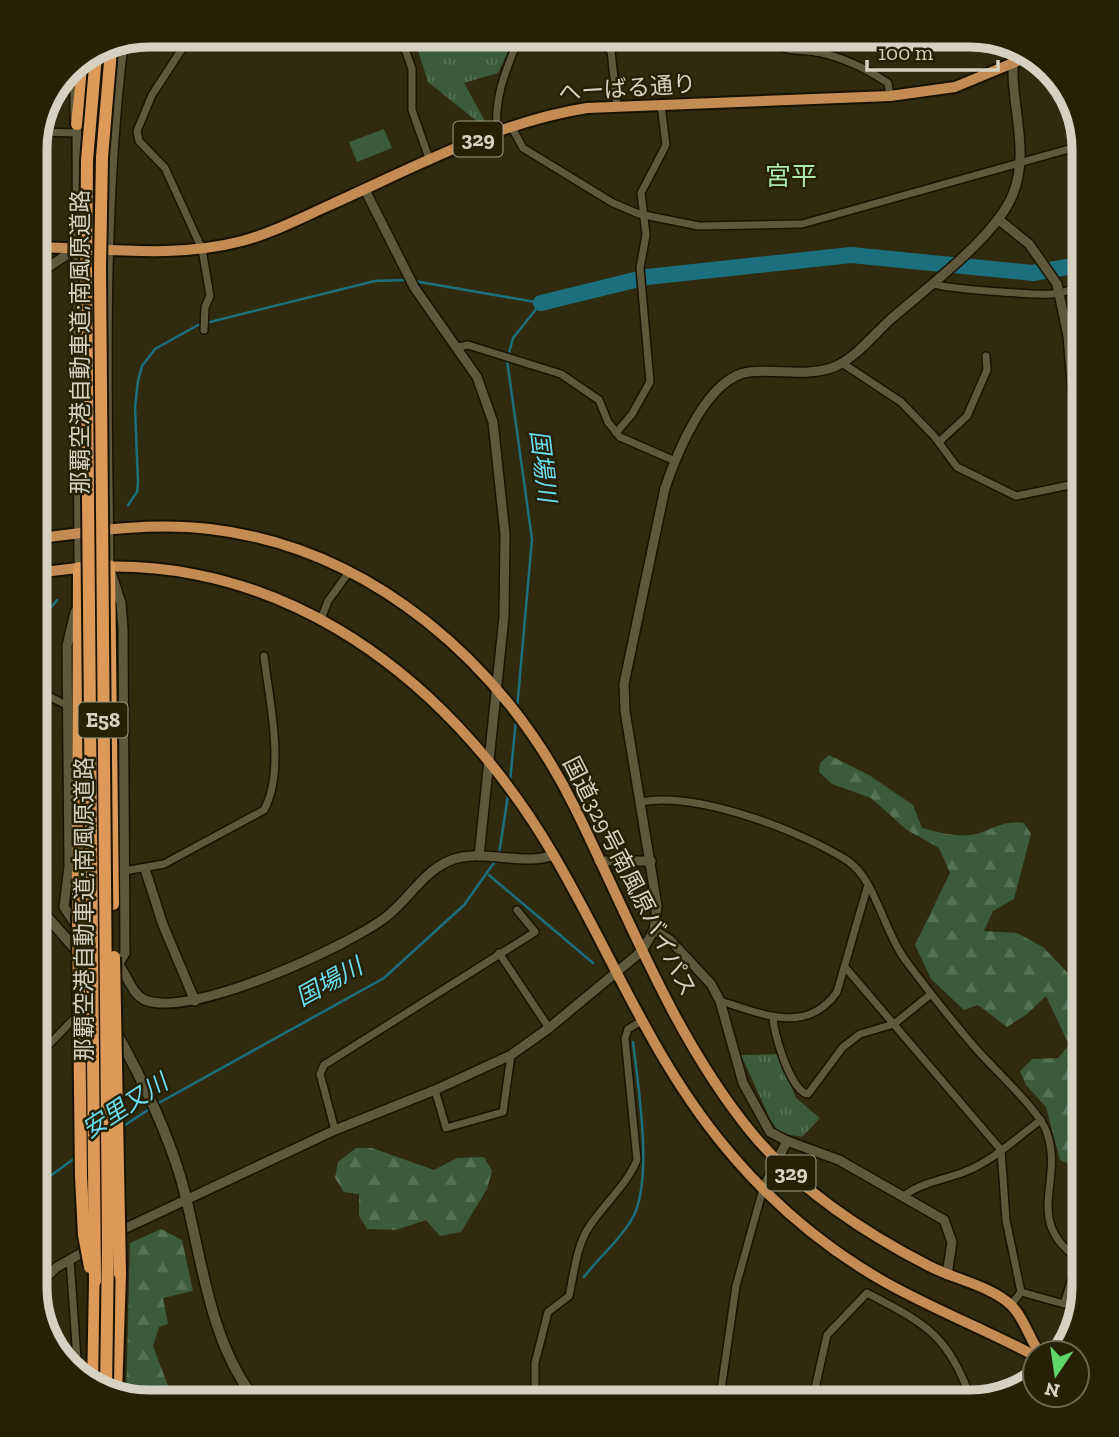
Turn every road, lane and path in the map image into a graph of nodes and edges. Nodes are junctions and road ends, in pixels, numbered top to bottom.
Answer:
1 (183, 47) edge
2 (404, 47) edge
3 (515, 47) edge
4 (606, 47) edge
5 (611, 47) edge
6 (782, 47) edge
7 (819, 47) edge
8 (123, 51) edge
9 (611, 51) junction
10 (816, 52) junction
11 (111, 55) edge
12 (1014, 58) edge
13 (1020, 61) edge
14 (95, 64) edge
15 (1013, 64) junction
16 (83, 73) edge
17 (73, 82) edge
18 (890, 96) junction
19 (661, 105) junction
20 (617, 106) junction
21 (511, 126) junction
22 (77, 128) junction
23 (49, 131) edge
24 (497, 131) junction
25 (1072, 148) edge
26 (430, 161) junction
27 (1020, 164) junction
28 (365, 190) junction
29 (642, 214) junction
30 (998, 219) junction
31 (47, 247) edge
32 (78, 248) junction
33 (110, 249) junction
34 (202, 249) junction
35 (47, 268) edge
36 (936, 280) junction
37 (1072, 286) edge
38 (1059, 288) junction
39 (204, 328) dead end
40 (458, 347) junction
41 (986, 356) dead end
42 (842, 363) junction
43 (1072, 365) edge
44 (616, 433) junction
45 (939, 442) junction
46 (675, 461) junction
47 (1072, 483) edge
48 (109, 528) junction
49 (78, 532) junction
50 (47, 537) edge
51 (109, 566) junction
52 (349, 572) junction
53 (47, 574) edge
54 (79, 574) junction
55 (321, 619) junction
56 (264, 656) dead end
57 (497, 689) junction
58 (47, 695) edge
59 (68, 706) junction
60 (489, 762) junction
61 (641, 802) junction
62 (554, 855) junction
63 (483, 856) junction
64 (651, 861) junction
65 (599, 862) junction
66 (145, 869) junction
67 (124, 871) junction
68 (868, 887) junction
69 (517, 909) dead end
70 (47, 916) edge
71 (51, 920) junction
72 (47, 922) edge
73 (654, 930) junction
74 (642, 951) junction
75 (499, 953) junction
76 (120, 966) junction
77 (845, 967) junction
78 (617, 973) junction
79 (98, 992) junction
80 (931, 994) junction
81 (720, 1000) junction
82 (195, 1001) junction
83 (773, 1016) junction
84 (640, 1022) junction
85 (894, 1024) junction
86 (549, 1028) junction
87 (47, 1047) edge
88 (511, 1055) junction
89 (435, 1090) junction
90 (1041, 1120) junction
91 (335, 1130) junction
92 (787, 1141) junction
93 (1001, 1150) junction
94 (776, 1159) junction
95 (763, 1189) junction
96 (904, 1196) junction
97 (187, 1201) junction
98 (1072, 1255) edge
99 (70, 1260) junction
100 (47, 1275) edge
101 (947, 1275) junction
102 (1072, 1278) edge
103 (95, 1281) junction
104 (1021, 1292) junction
105 (1011, 1305) junction
106 (1032, 1339) edge
107 (1021, 1349) edge
108 (77, 1360) edge
109 (93, 1373) edge
110 (106, 1380) edge
111 (116, 1384) edge
112 (250, 1390) edge
113 (535, 1390) edge
114 (721, 1390) edge
115 (815, 1390) edge
116 (967, 1390) edge

1 - 34 street
2 - 26 street
3 - 24 street
4 - 9 street
5 - 9 street
6 - 10 street
7 - 10 street
8 - 33 street
9 - 20 street
10 - 18 street
11 - 110 highway, 那覇空港自動車道;南風原道路 / E58, bridge
12 - 15 street
13 - 15 highway, へーばる通り / 329
14 - 103 highway, 那覇空港自動車道;南風原道路 / E58, bridge
15 - 18 highway, へーばる通り / 329
15 - 27 street
16 - 22 highway
17 - 22 street
18 - 19 highway, へーばる通り / 329
19 - 20 highway, へーばる通り / 329
19 - 29 street
20 - 21 highway, へーばる通り / 329
21 - 24 highway, へーばる通り / 329
21 - 29 street
22 - 23 street
22 - 32 street
24 - 26 highway, へーばる通り / 329
25 - 27 street
26 - 28 highway, へーばる通り / 329
27 - 29 street
27 - 30 street
28 - 34 highway, へーばる通り / 329
28 - 40 street
29 - 44 street
30 - 36 street
30 - 38 street
31 - 32 highway, へーばる通り / 329
32 - 33 highway, へーばる通り / 329
32 - 35 street
32 - 49 street
33 - 34 highway, へーばる通り / 329
33 - 48 street
34 - 39 street
36 - 38 street
36 - 42 street
37 - 38 street
38 - 43 street
40 - 44 street
40 - 57 street
41 - 45 street
42 - 45 street
42 - 46 street
44 - 46 street
45 - 47 street
46 - 61 street
48 - 49 highway, 国道329号南風原バイパス / 329
48 - 51 street
48 - 52 highway, 国道329号南風原バイパス / 329
49 - 50 highway, 329
49 - 54 street
51 - 54 highway, 329
51 - 55 highway, 329
51 - 67 street
51 - 111 highway, bridge
52 - 55 street
52 - 57 highway, 国道329号南風原バイパス / 329
53 - 54 highway, 329
54 - 59 street
54 - 103 highway, bridge
55 - 60 highway, 329
56 - 66 street
57 - 60 street
57 - 65 highway, 国道329号南風原バイパス / 329
58 - 59 street
59 - 76 street
60 - 62 highway, 329
60 - 63 street
61 - 64 street
61 - 68 street
62 - 63 street
62 - 78 highway, 329
63 - 82 street
64 - 65 street
64 - 73 street
65 - 74 highway, 国道329号南風原バイパス / 329
66 - 67 street
66 - 82 street
67 - 76 street
68 - 77 street
68 - 80 street
69 - 75 street
70 - 71 main road
71 - 72 street
71 - 79 main road
73 - 74 street
73 - 81 street
74 - 78 street
74 - 94 highway, 国道329号南風原バイパス / 329
75 - 86 street
75 - 91 street
76 - 79 street
76 - 82 street
77 - 83 street
77 - 85 street
78 - 84 highway, 329
78 - 86 street
79 - 87 street
79 - 97 main road
80 - 85 street
80 - 90 street
81 - 83 street
81 - 92 street
83 - 85 street
84 - 95 highway, 329
84 - 113 street
85 - 93 street
86 - 88 street
88 - 89 street
88 - 89 street
89 - 91 street
90 - 93 street
90 - 98 street
91 - 97 street
92 - 94 street
92 - 96 street
93 - 96 street
93 - 104 street
94 - 95 street
94 - 101 highway, 国道329号南風原バイパス / 329
95 - 107 highway, 329
95 - 114 street
96 - 101 street
97 - 99 street
97 - 112 main road
99 - 100 street
99 - 108 street
101 - 105 highway, 国道329号南風原バイパス / 329
102 - 104 street
103 - 109 highway, 那覇空港自動車道;南風原道路 / E58
104 - 105 street
105 - 106 highway
115 - 116 street

